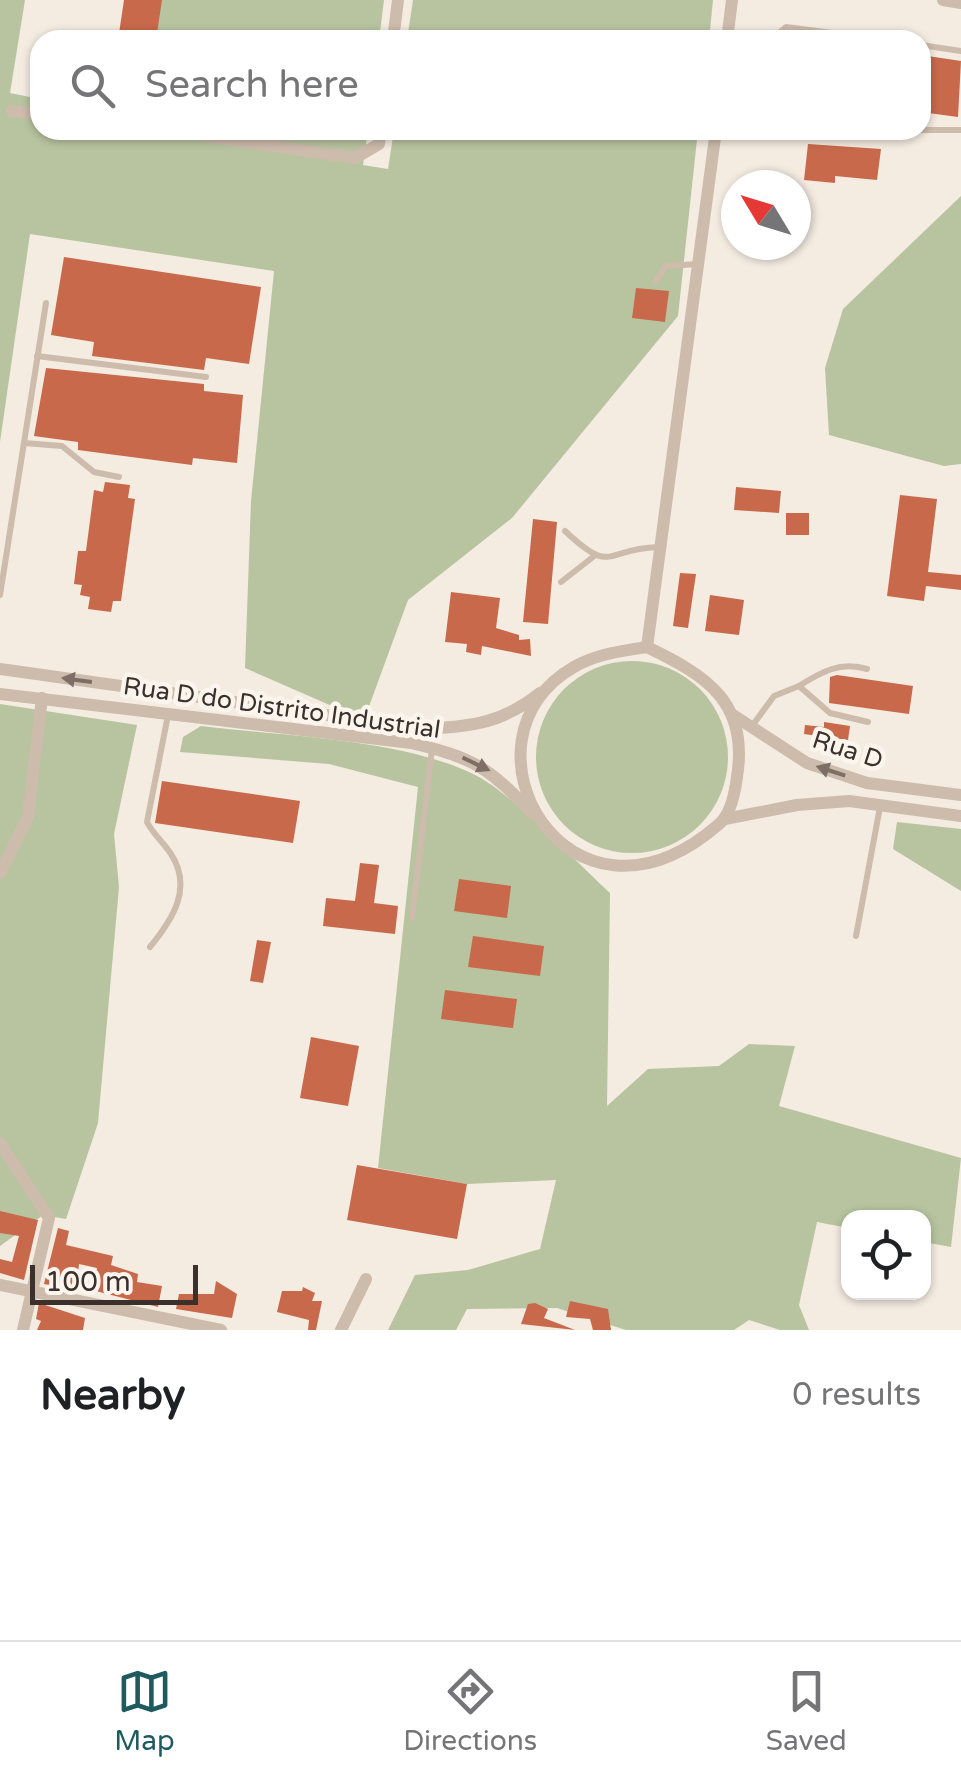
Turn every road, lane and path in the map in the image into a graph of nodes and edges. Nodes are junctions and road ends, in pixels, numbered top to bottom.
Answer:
1 (398, 0) edge
2 (732, 0) edge
3 (943, 0) edge
4 (961, 3) edge
5 (394, 30) edge
6 (728, 30) edge
7 (781, 30) edge
8 (815, 30) edge
9 (931, 46) edge
10 (961, 51) edge
11 (12, 111) dead end
12 (30, 113) edge
13 (931, 130) edge
14 (961, 130) edge
15 (233, 140) edge
16 (379, 140) edge
17 (715, 140) edge
18 (699, 264) junction
19 (655, 282) dead end
20 (46, 303) dead end
21 (37, 356) junction
22 (206, 377) dead end
23 (24, 443) junction
24 (119, 476) dead end
25 (565, 532) dead end
26 (660, 547) junction
27 (593, 558) junction
28 (562, 582) dead end
29 (0, 594) edge
30 (647, 646) junction
31 (0, 669) edge
32 (867, 669) dead end
33 (799, 686) junction
34 (546, 688) junction
35 (0, 694) edge
36 (42, 698) junction
37 (168, 714) junction
38 (732, 714) junction
39 (868, 722) dead end
40 (752, 727) junction
41 (432, 748) junction
42 (961, 795) edge
43 (880, 806) junction
44 (535, 816) junction
45 (961, 816) edge
46 (725, 819) junction
47 (0, 873) edge
48 (412, 918) dead end
49 (856, 936) dead end
50 (150, 947) dead end
51 (0, 1142) edge
52 (366, 1279) dead end
53 (0, 1286) edge
54 (31, 1292) junction
55 (23, 1330) edge
56 (221, 1330) edge
57 (341, 1330) edge

1 - 5 street
2 - 6 street
3 - 4 street
7 - 8 lane
9 - 10 lane
11 - 12 street
13 - 14 lane
15 - 16 street
17 - 18 street
18 - 19 lane
18 - 26 street
20 - 21 lane
21 - 22 lane
21 - 23 lane
23 - 24 lane
23 - 29 lane
25 - 27 lane
26 - 27 lane
26 - 30 street
27 - 28 lane
30 - 34 street
30 - 38 street
34 -> 31 street, Rua D do Distrito Industrial
32 - 33 lane
33 - 39 lane
33 - 40 lane
34 - 44 street
35 - 36 street, Rua D do Distrito Industrial
36 - 37 street, Rua D do Distrito Industrial
36 - 47 street
37 - 41 street, Rua D do Distrito Industrial
37 - 50 lane
38 - 40 street, Rua D
38 - 46 street
42 -> 40 street, Rua D
41 -> 44 street, Rua D do Distrito Industrial
41 - 48 lane
43 - 45 street, Rua D
43 - 46 street, Rua D
43 - 49 lane
44 - 46 street
51 - 54 street
52 - 57 street
53 - 54 street
54 - 55 street
54 - 56 street

